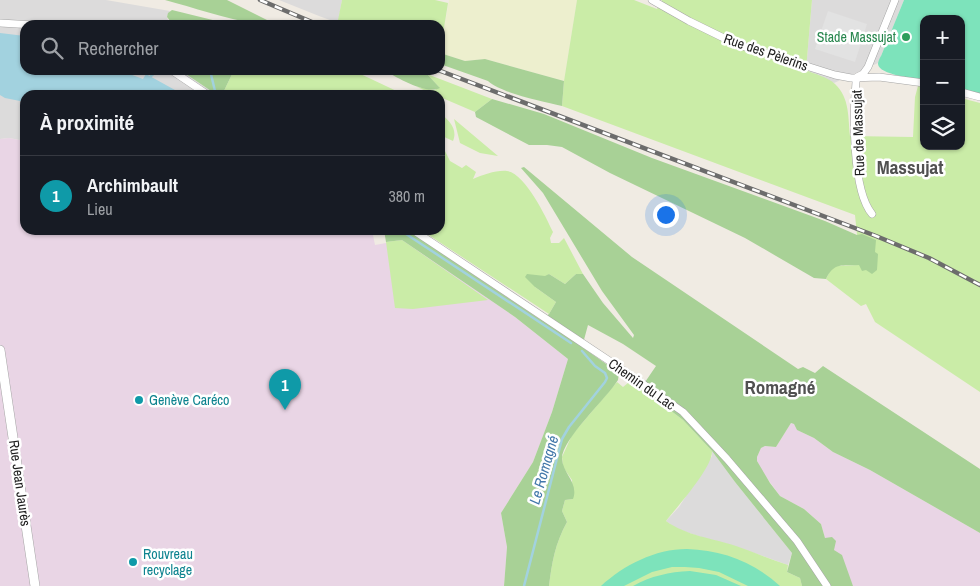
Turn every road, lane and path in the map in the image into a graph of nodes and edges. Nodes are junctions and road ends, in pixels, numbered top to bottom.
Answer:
1 (652, 0) edge
2 (895, 0) edge
3 (0, 23) edge
4 (20, 24) edge
5 (178, 75) edge
6 (857, 77) junction
7 (920, 82) edge
8 (201, 90) edge
9 (965, 93) edge
10 (980, 97) edge
11 (872, 214) dead end
12 (421, 235) edge
13 (0, 350) edge
14 (35, 586) edge
15 (827, 586) edge

1 - 6 street, Rue des Pèlerins
2 - 6 street, Rue de Massujat
3 - 4 street
5 - 8 street
6 - 7 street, Rue des Pèlerins
6 - 11 street, Rue de Massujat
9 - 10 street
12 - 15 street, Chemin du Lac
13 - 14 street, Rue Jean Jaurès

